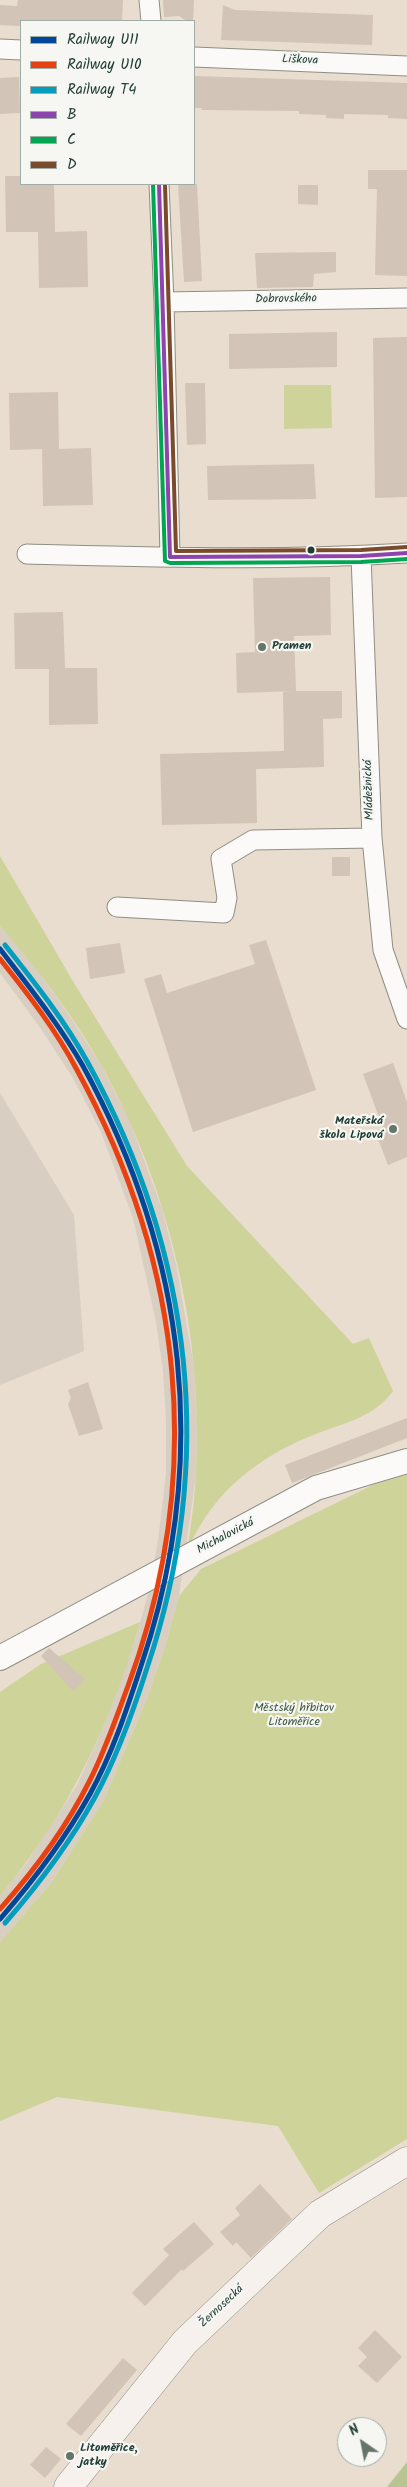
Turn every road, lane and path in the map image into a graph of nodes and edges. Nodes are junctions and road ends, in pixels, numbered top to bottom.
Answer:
1 (149, 0) edge
2 (151, 20) edge
3 (0, 49) edge
4 (20, 50) edge
5 (195, 57) edge
6 (407, 66) edge
7 (159, 185) edge
8 (407, 298) edge
9 (164, 302) junction
10 (407, 553) edge
11 (27, 554) dead end
12 (361, 556) junction
13 (170, 557) junction
14 (372, 838) junction
15 (117, 908) dead end
16 (407, 1019) edge
17 (407, 1461) edge
18 (0, 1658) edge
19 (407, 2161) edge
20 (68, 2487) edge

1 - 2 street
3 - 4 street
5 - 6 street, Liškova
7 - 9 street
8 - 9 street, Dobrovského
9 - 13 street
10 - 12 street
11 - 13 street
12 - 13 street
12 - 14 street, Mládežnická
14 - 15 street
14 - 16 street, Mládežnická
17 - 18 street, Michalovická
19 - 20 main road, Žernosecká

